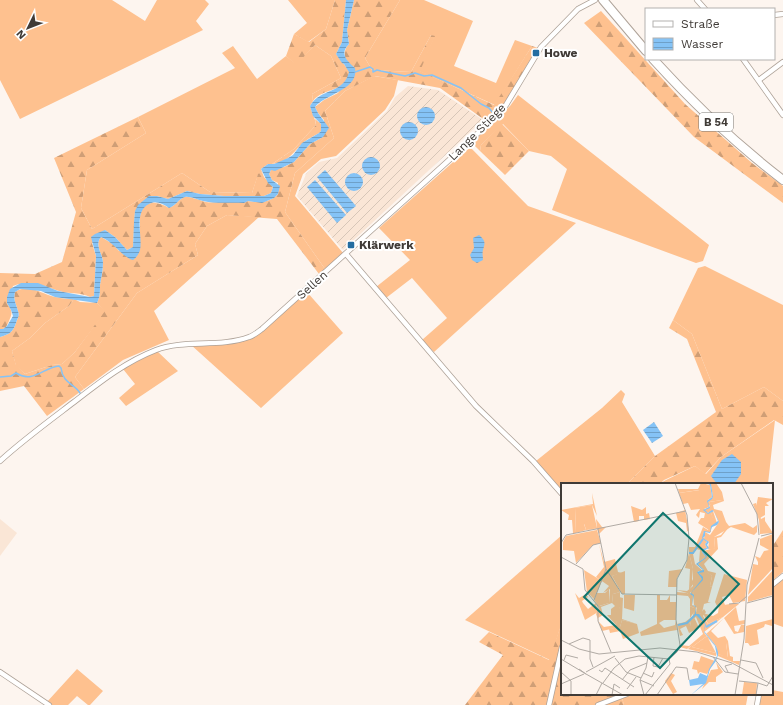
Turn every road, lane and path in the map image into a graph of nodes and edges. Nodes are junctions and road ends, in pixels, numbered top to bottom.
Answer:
1 (595, 0) edge
2 (697, 0) edge
3 (604, 2) edge
4 (704, 8) edge
5 (645, 50) edge
6 (654, 60) edge
7 (744, 60) edge
8 (783, 62) edge
9 (759, 80) junction
10 (783, 115) edge
11 (783, 180) edge
12 (346, 254) junction
13 (0, 461) edge
14 (561, 493) edge
15 (783, 576) edge
16 (773, 584) edge
17 (561, 651) edge
18 (0, 672) edge
19 (624, 695) edge
20 (759, 695) edge
21 (49, 705) edge
22 (549, 705) edge
23 (598, 705) edge
24 (757, 705) edge

1 - 12 street, Lange Stiege
2 - 4 street
3 - 5 highway
6 - 11 highway, B 54
7 - 9 street
8 - 9 street
9 - 10 street
12 - 13 street, Sellen
12 - 14 street
15 - 16 street
17 - 22 street
18 - 21 street
19 - 23 street
20 - 24 street

